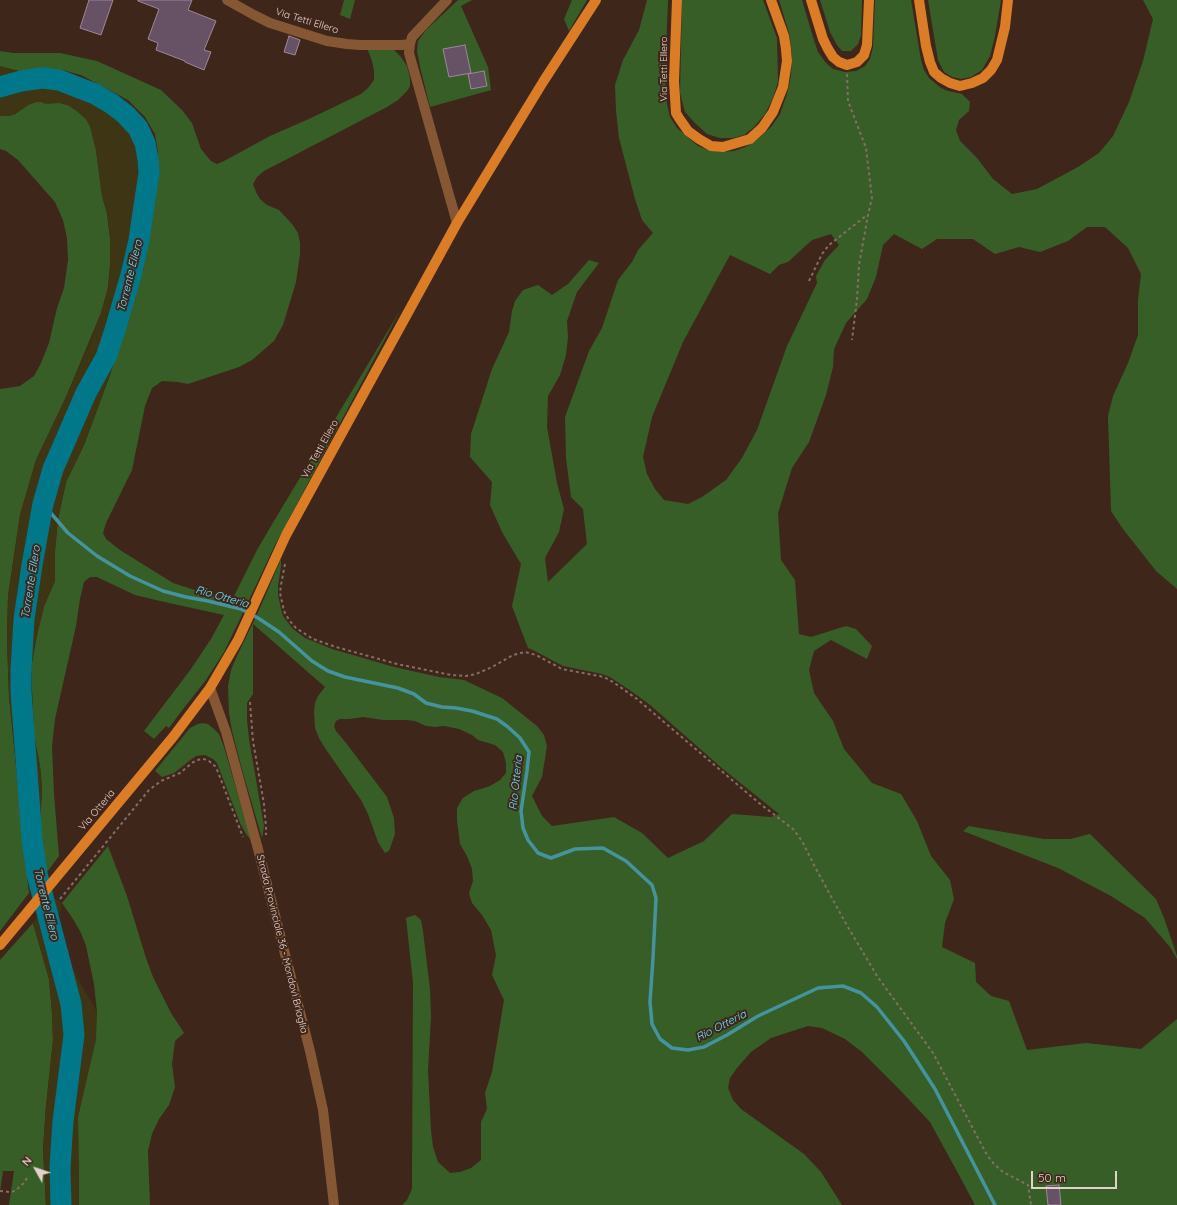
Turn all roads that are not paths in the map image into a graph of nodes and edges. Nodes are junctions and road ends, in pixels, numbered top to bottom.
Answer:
1 (227, 0) edge
2 (447, 0) edge
3 (596, 0) edge
4 (677, 0) edge
5 (771, 0) edge
6 (811, 0) edge
7 (869, 0) edge
8 (919, 0) edge
9 (1008, 0) edge
10 (410, 44) junction
11 (457, 223) junction
12 (210, 688) junction
13 (0, 945) edge
14 (334, 1205) edge

1 - 10 street, Via Tetti Ellero
2 - 10 street
3 - 11 main road, Via Tetti Ellero
4 - 5 main road, Via Tetti Ellero
6 - 7 main road
8 - 9 main road
10 - 11 street
11 - 12 main road, Via Tetti Ellero
12 - 13 main road, Via Otteria
12 - 14 street, Strada Provinciale 36 - Mondovì Briaglia

